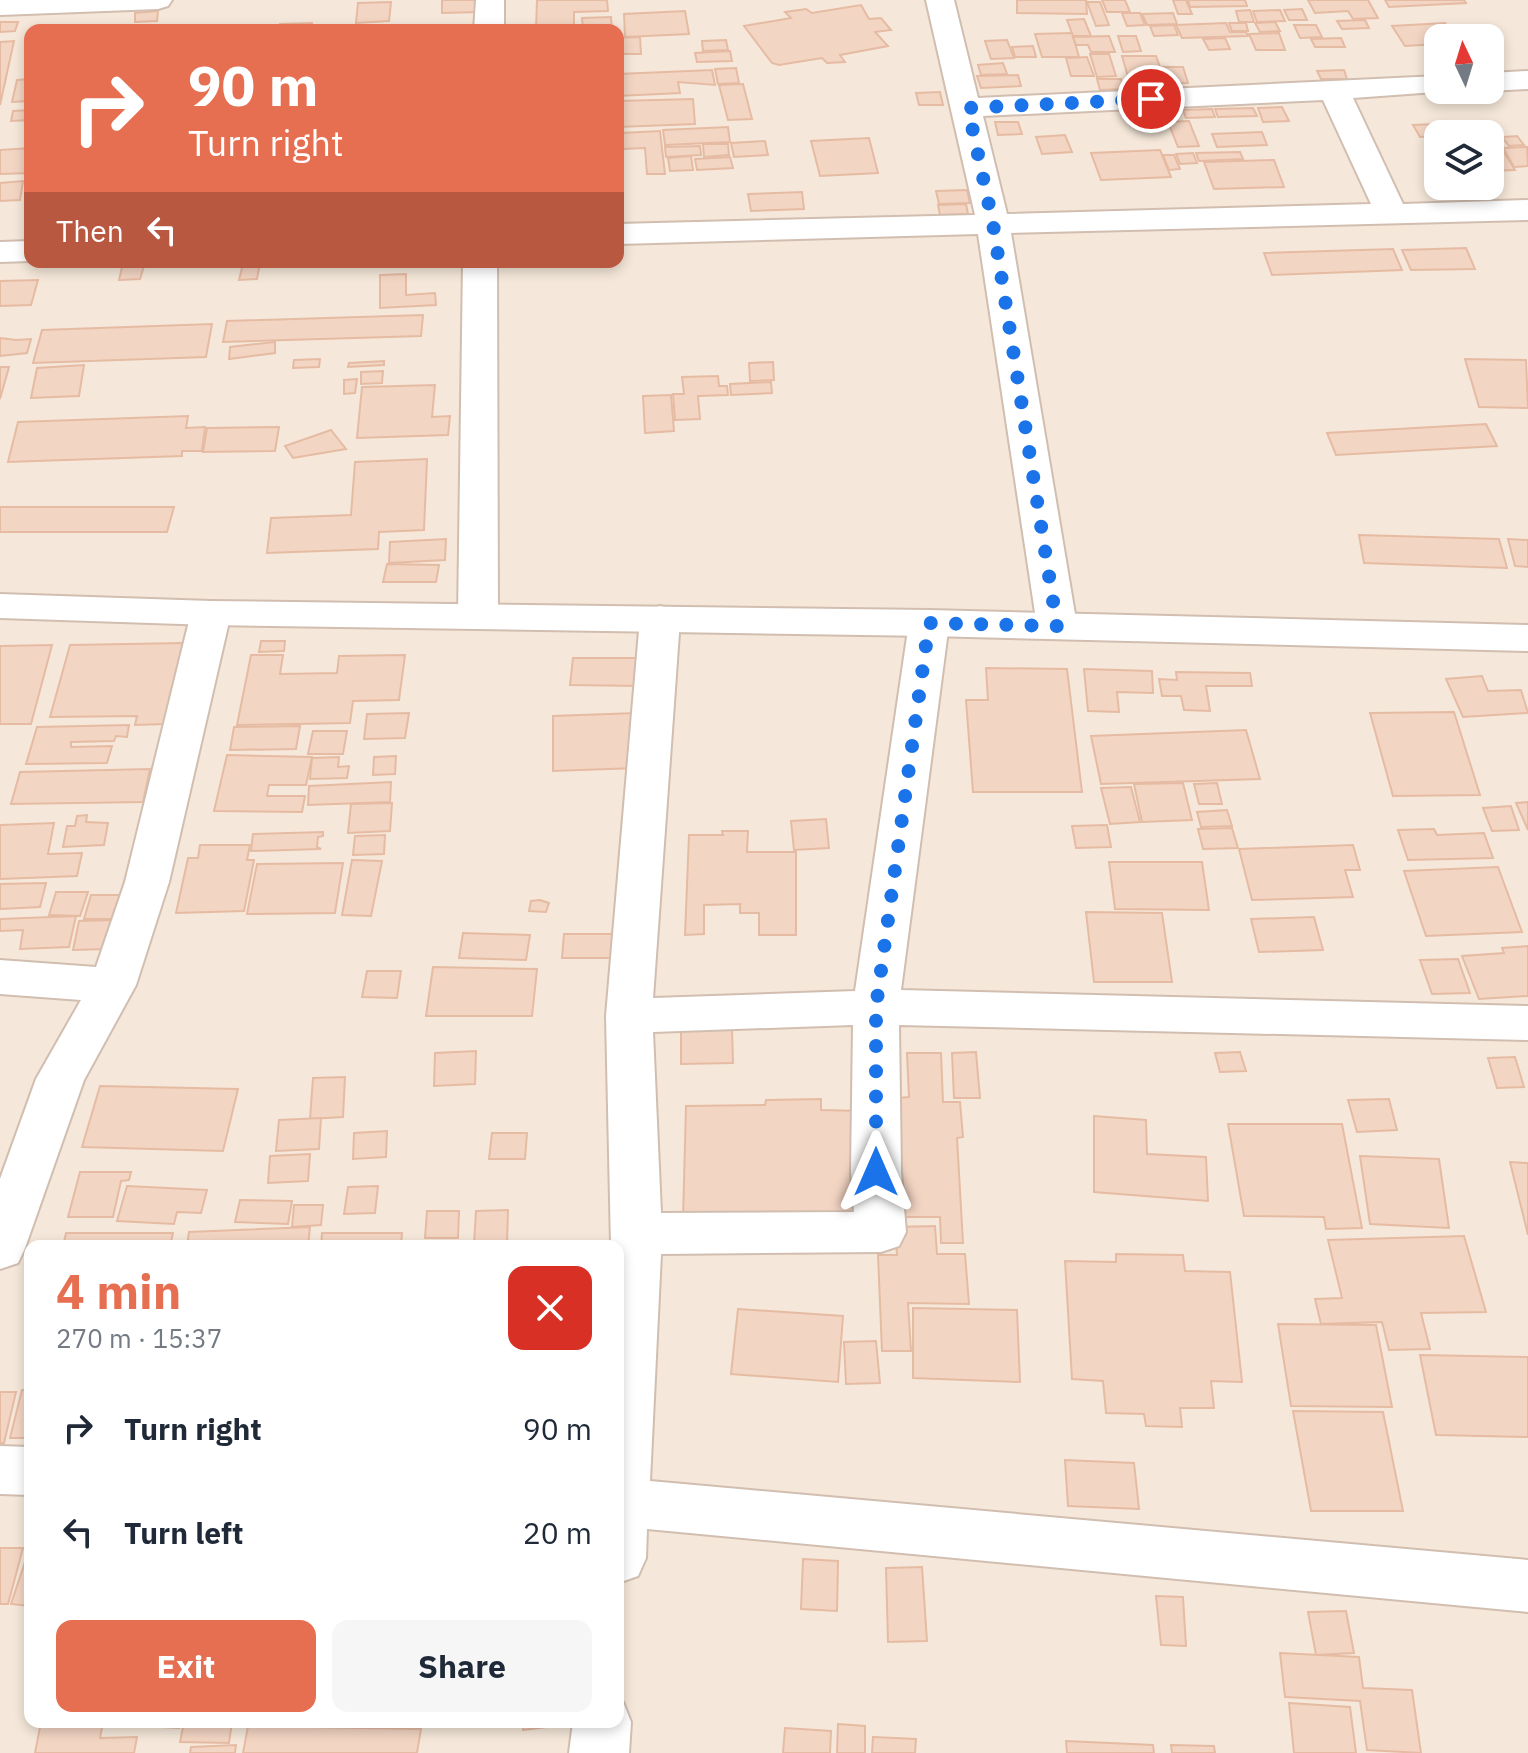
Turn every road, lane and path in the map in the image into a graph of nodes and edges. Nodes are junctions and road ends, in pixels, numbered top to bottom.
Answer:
1 (158, 0) edge
2 (490, 0) edge
3 (940, 0) edge
4 (0, 6) edge
5 (489, 24) edge
6 (1528, 80) edge
7 (1504, 81) edge
8 (1424, 86) edge
9 (1334, 91) junction
10 (968, 108) junction
11 (1528, 210) edge
12 (1392, 214) junction
13 (993, 224) junction
14 (624, 234) edge
15 (24, 251) edge
16 (0, 252) edge
17 (480, 268) edge
18 (0, 606) edge
19 (211, 613) junction
20 (478, 617) junction
21 (660, 619) junction
22 (929, 623) junction
23 (1057, 626) junction
24 (1528, 638) edge
25 (0, 977) edge
26 (113, 985) junction
27 (876, 1007) junction
28 (629, 1016) junction
29 (1528, 1023) edge
30 (637, 1234) junction
31 (0, 1248) edge
32 (624, 1452) edge
33 (0, 1470) edge
34 (24, 1471) edge
35 (624, 1502) edge
36 (1528, 1586) edge
37 (601, 1728) edge
38 (599, 1753) edge

1 - 4 street
2 - 5 street
3 - 10 street
6 - 7 street
8 - 9 street
9 - 10 street
9 - 12 street
10 - 13 street
11 - 12 street
12 - 13 street
13 - 14 street
13 - 23 street
15 - 16 street
17 - 20 street
18 - 19 street
19 - 20 street
19 - 26 street
20 - 21 street
21 - 22 street
21 - 28 street
22 - 23 street
22 - 27 street
23 - 24 street
25 - 26 street
26 - 31 street
27 - 28 street
27 - 29 street
27 - 30 street
28 - 30 street
30 - 32 street
33 - 34 street
35 - 36 street
37 - 38 street

